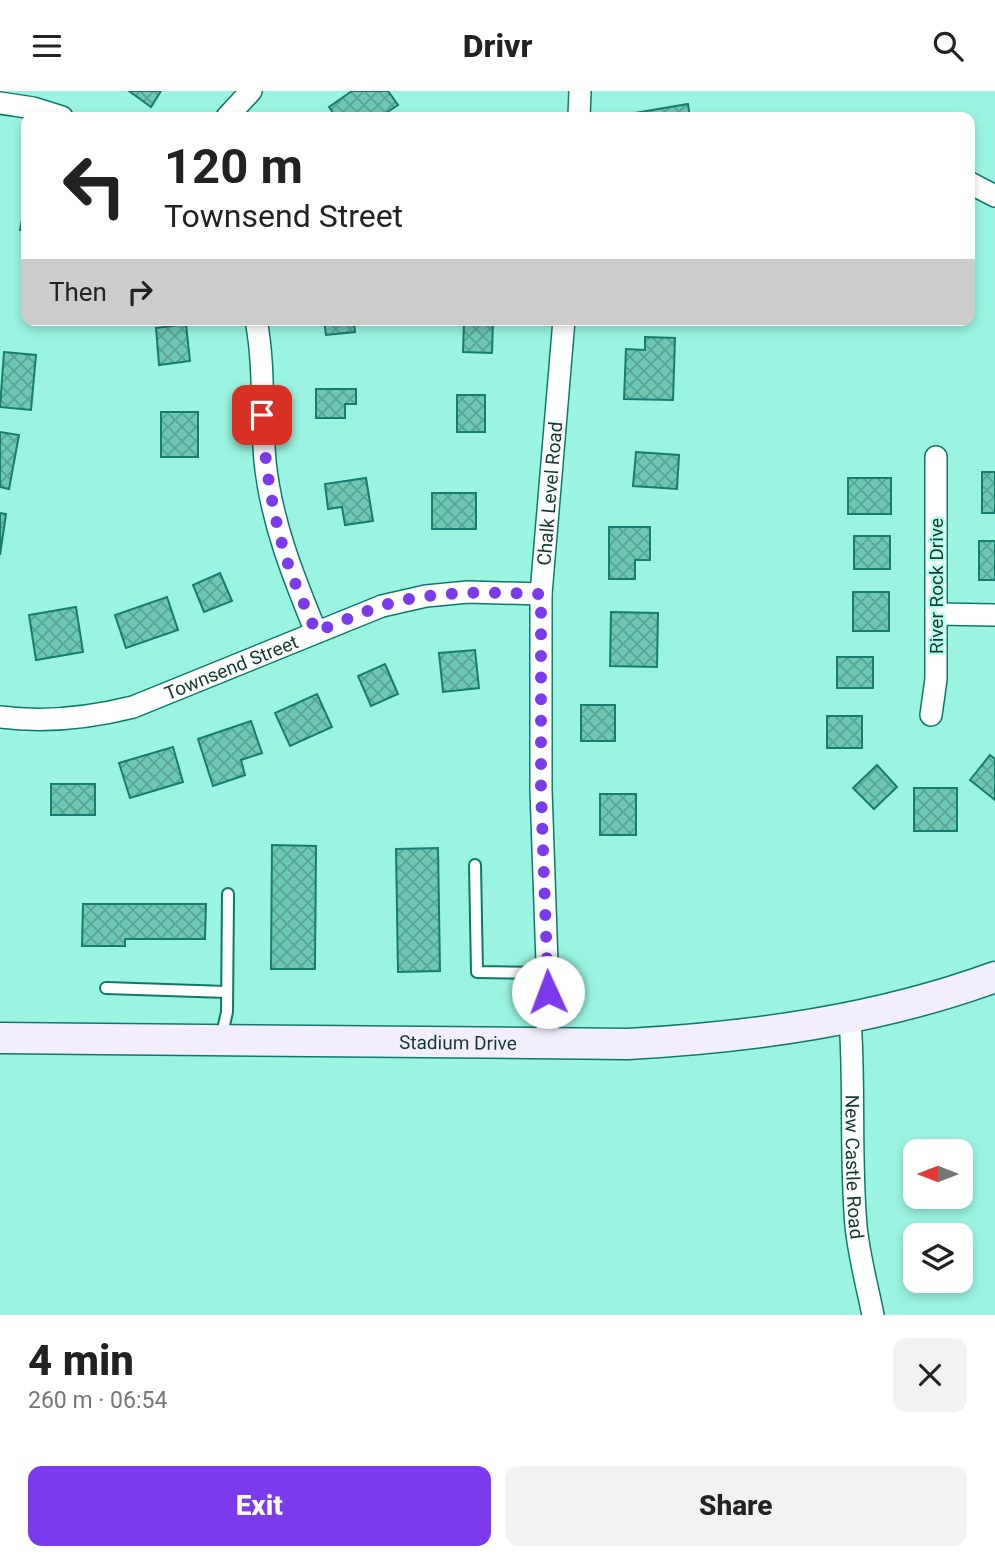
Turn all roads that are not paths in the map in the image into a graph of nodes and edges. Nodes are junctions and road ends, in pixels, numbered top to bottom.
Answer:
1 (251, 91) edge
2 (580, 91) edge
3 (0, 103) edge
4 (46, 112) edge
5 (232, 112) edge
6 (579, 112) edge
7 (975, 186) edge
8 (995, 196) edge
9 (257, 326) edge
10 (563, 326) edge
11 (936, 457) dead end
12 (541, 594) junction
13 (936, 614) junction
14 (995, 615) edge
15 (316, 632) junction
16 (931, 715) dead end
17 (0, 717) edge
18 (475, 865) dead end
19 (228, 894) dead end
20 (547, 973) junction
21 (995, 977) edge
22 (106, 988) dead end
23 (227, 992) junction
24 (850, 1018) junction
25 (0, 1038) edge
26 (221, 1041) junction
27 (547, 1044) junction
28 (873, 1315) edge

1 - 5 street
2 - 6 street
3 - 4 street
7 - 8 street
9 - 15 street
10 - 12 street, Chalk Level Road
11 - 13 street, River Rock Drive
12 - 15 street, Townsend Street
12 - 20 street, Chalk Level Road
13 - 14 street
13 - 16 street, River Rock Drive
15 - 17 street, Townsend Street
18 - 20 lane
19 - 23 lane
20 - 27 street, Chalk Level Road
21 - 24 street, Stadium Drive
22 - 23 lane
23 - 26 lane
24 - 27 street, Stadium Drive
24 - 28 street, New Castle Road
25 - 26 street, Stadium Drive
26 - 27 street, Stadium Drive

